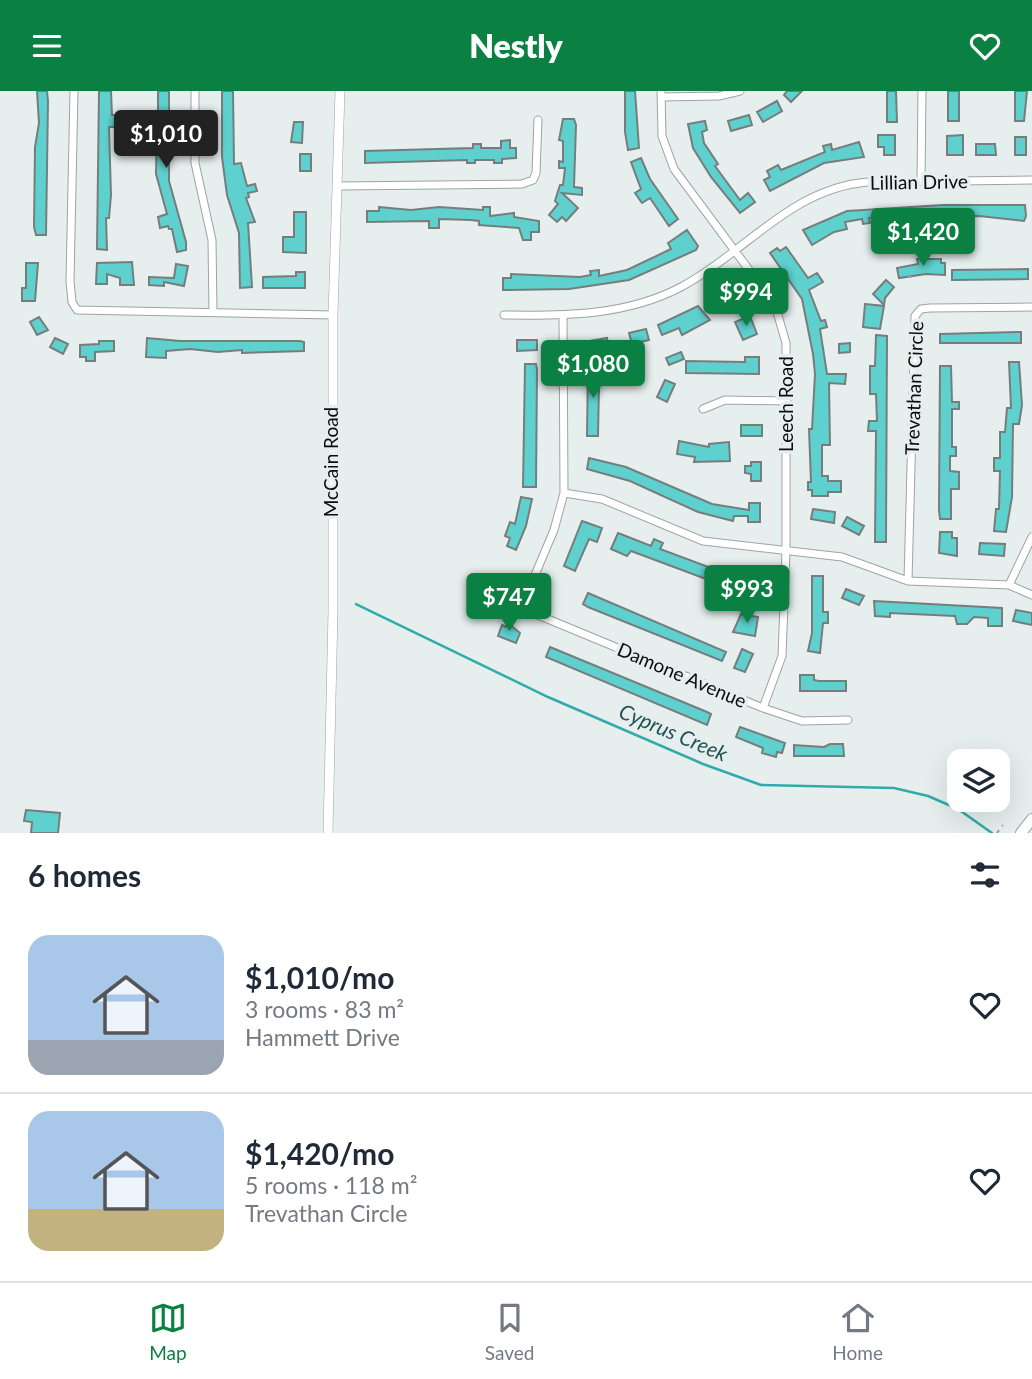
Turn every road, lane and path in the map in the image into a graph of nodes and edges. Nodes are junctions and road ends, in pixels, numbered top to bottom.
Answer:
1 (74, 91) edge
2 (195, 91) edge
3 (340, 91) edge
4 (740, 91) edge
5 (922, 91) edge
6 (661, 94) edge
7 (538, 120) dead end
8 (1032, 180) edge
9 (920, 181) junction
10 (338, 186) junction
11 (734, 251) junction
12 (908, 277) dead end
13 (915, 277) dead end
14 (1032, 307) edge
15 (213, 312) junction
16 (332, 315) junction
17 (504, 315) dead end
18 (563, 316) junction
19 (787, 401) junction
20 (703, 409) dead end
21 (565, 493) junction
22 (1032, 537) edge
23 (786, 551) junction
24 (908, 581) junction
25 (1009, 585) junction
26 (1032, 595) edge
27 (763, 708) junction
28 (848, 720) dead end
29 (1032, 819) edge
30 (1003, 825) dead end
31 (328, 833) edge
32 (996, 833) edge
33 (1021, 833) edge

1 - 15 street
2 - 15 street
3 - 10 street, McCain Road
4 - 6 street
5 - 9 street
6 - 11 street, Leech Road
7 - 10 street
8 - 9 street, Lillian Drive
9 - 11 street, Lillian Drive
10 - 16 street, McCain Road
11 - 18 street, Lillian Drive
11 - 19 street, Leech Road
12 - 13 path
14 - 24 street, Trevathan Circle
15 - 16 street
16 - 31 street, McCain Road
17 - 18 street, Lillian Drive
18 - 21 street
19 - 20 street
19 - 23 street, Leech Road
21 - 23 street
21 - 27 street, Damone Avenue
22 - 25 street
23 - 24 street
23 - 27 street, Leech Road
24 - 25 street
25 - 26 street
27 - 28 street, Damone Avenue
29 - 33 highway
30 - 32 path

